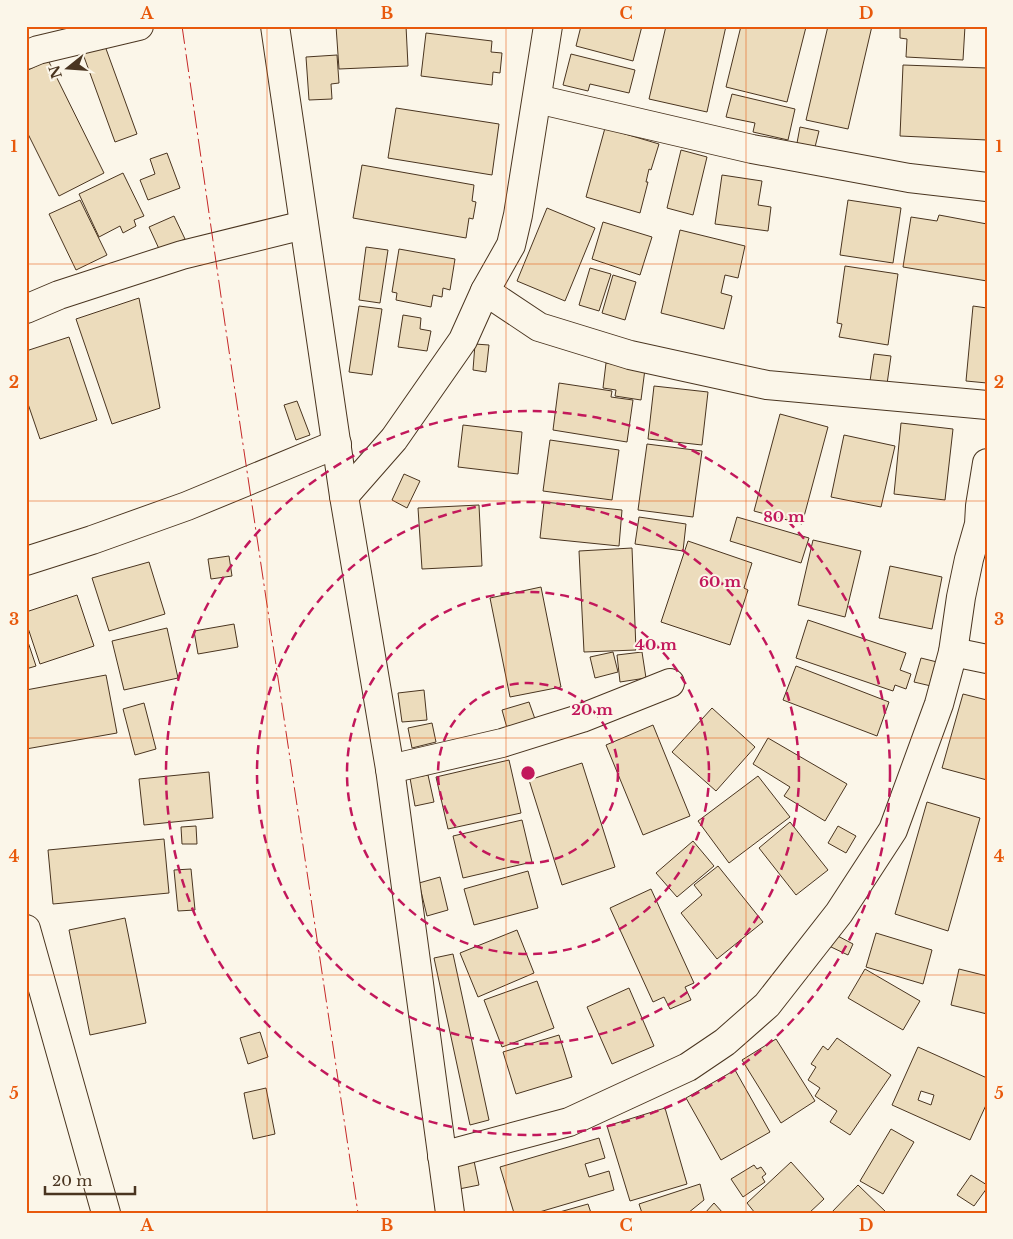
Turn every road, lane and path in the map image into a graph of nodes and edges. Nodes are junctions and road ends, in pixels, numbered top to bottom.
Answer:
1 (139, 26) edge
2 (275, 26) edge
3 (548, 26) edge
4 (26, 55) edge
5 (537, 99) junction
6 (987, 187) edge
7 (304, 226) junction
8 (485, 291) junction
9 (26, 309) edge
10 (987, 405) edge
11 (337, 444) junction
12 (987, 463) edge
13 (344, 496) junction
14 (26, 561) edge
15 (953, 652) junction
16 (987, 659) edge
17 (670, 682) dead end
18 (390, 769) junction
19 (26, 930) edge
20 (442, 1156) junction
21 (106, 1213) edge
22 (450, 1213) edge

1 - 4 street
2 - 7 street
3 - 5 street
5 - 6 street
5 - 8 street
7 - 9 street
7 - 11 street
8 - 10 street
8 - 13 street
11 - 13 street
11 - 14 street
12 - 15 street
13 - 18 street
15 - 16 street
15 - 20 street
17 - 18 street
18 - 20 street
19 - 21 street
20 - 22 street

